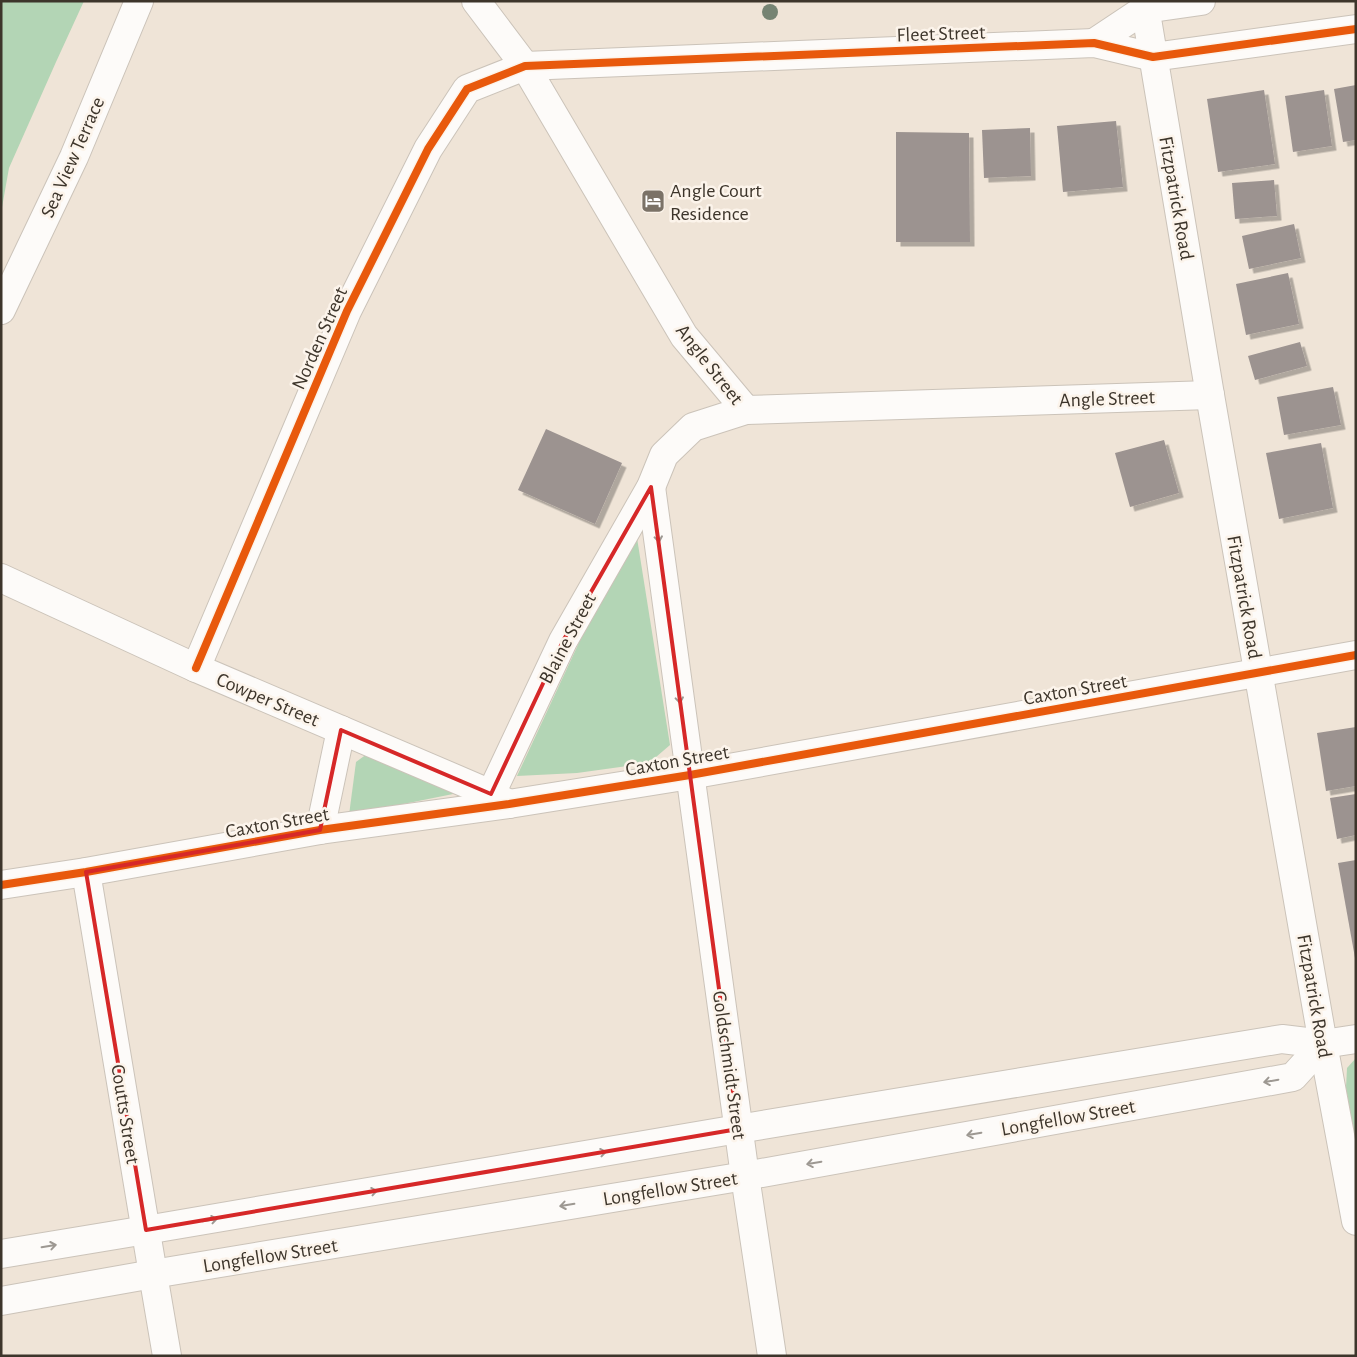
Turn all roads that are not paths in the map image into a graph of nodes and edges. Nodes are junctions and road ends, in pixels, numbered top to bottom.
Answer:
1 (139, 1) edge
2 (476, 1) edge
3 (1201, 1) edge
4 (1144, 5) edge
5 (1356, 29) edge
6 (1094, 42) junction
7 (1153, 57) junction
8 (525, 66) junction
9 (1, 310) edge
10 (1210, 395) junction
11 (746, 410) junction
12 (651, 487) junction
13 (1, 578) edge
14 (1356, 655) edge
15 (196, 668) junction
16 (1258, 672) junction
17 (341, 730) junction
18 (690, 775) junction
19 (500, 799) junction
20 (320, 830) junction
21 (86, 872) junction
22 (1, 885) edge
23 (1356, 1039) edge
24 (1323, 1044) junction
25 (738, 1129) junction
26 (745, 1176) junction
27 (1356, 1221) edge
28 (146, 1230) junction
29 (1, 1254) edge
30 (153, 1274) junction
31 (1, 1300) edge
32 (168, 1356) edge
33 (772, 1356) edge

1 - 9 street, Sea View Terrace
2 - 8 street, Angle Street
3 - 4 street
4 - 6 street
4 - 7 street, Fitzpatrick Road
5 - 7 street, Fleet Street
6 - 7 street, Fleet Street
6 - 8 street, Fleet Street
7 - 10 street, Fitzpatrick Road
8 - 11 street, Angle Street
8 - 15 street, Norden Street
10 - 11 street, Angle Street
10 - 16 street, Fitzpatrick Road
11 - 12 street, Blaine Street
12 -> 18 street, Blaine Street
12 - 19 street, Blaine Street
13 - 15 street, Cowper Street
14 - 16 street, Caxton Street
15 - 17 street, Cowper Street
16 - 18 street, Caxton Street
16 - 24 street, Fitzpatrick Road
17 - 19 street, Cowper Street
17 - 20 street
18 - 19 street, Caxton Street
18 - 25 street, Goldschmidt Street
19 - 20 street, Caxton Street
20 - 21 street, Caxton Street
21 - 22 street, Caxton Street
21 - 28 street, Coutts Street
23 - 24 street, Longfellow Street
24 - 25 street, Longfellow Street
24 -> 26 street, Longfellow Street
24 - 27 street, Fitzpatrick Road
25 - 26 street, Goldschmidt Street
28 -> 25 street, Longfellow Street
26 -> 30 street, Longfellow Street
26 - 33 street, Goldschmidt Street
29 -> 28 street, Longfellow Street
28 - 30 street, Coutts Street
30 - 31 street, Longfellow Street
30 - 32 street, Coutts Street

